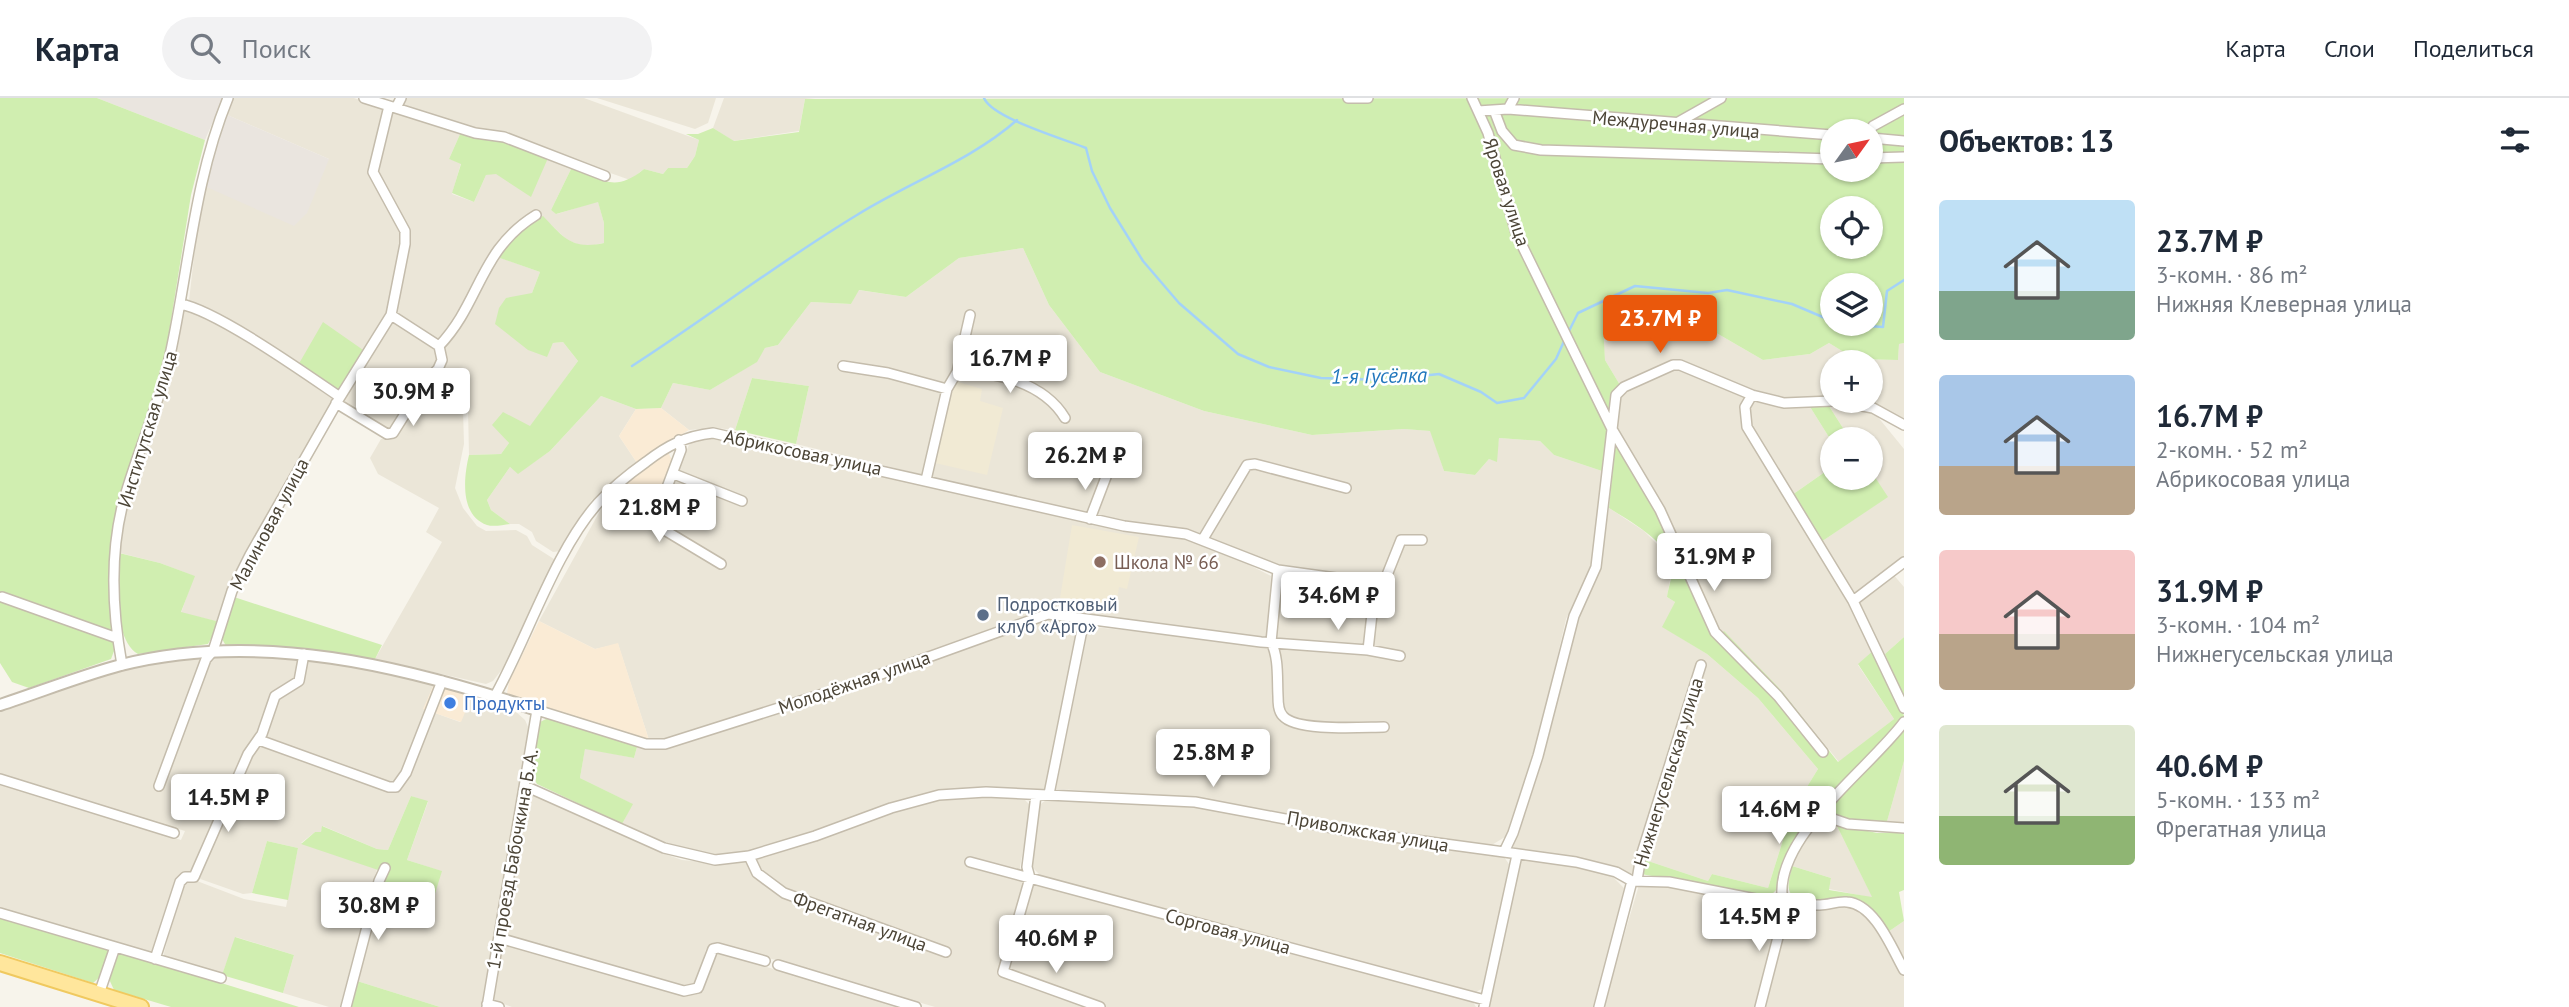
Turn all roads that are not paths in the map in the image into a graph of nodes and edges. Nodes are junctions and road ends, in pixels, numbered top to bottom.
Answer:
1 (228, 98) edge
2 (364, 98) edge
3 (1348, 98) edge
4 (1368, 98) edge
5 (1472, 98) edge
6 (1514, 98) edge
7 (1721, 98) edge
8 (395, 104) edge
9 (1508, 109) junction
10 (1904, 109) edge
11 (1494, 110) junction
12 (1478, 111) junction
13 (1883, 121) edge
14 (1675, 124) junction
15 (1820, 134) edge
16 (1883, 139) edge
17 (1904, 141) edge
18 (1904, 156) edge
19 (1883, 157) edge
20 (1820, 159) edge
21 (605, 176) dead end
22 (536, 215) dead end
23 (180, 304) junction
24 (391, 315) junction
25 (970, 315) dead end
26 (439, 346) junction
27 (843, 366) dead end
28 (957, 372) junction
29 (947, 389) junction
30 (1752, 395) junction
31 (338, 400) junction
32 (1820, 402) edge
33 (1882, 413) edge
34 (1065, 418) dead end
35 (1904, 425) edge
36 (1612, 429) junction
37 (679, 440) junction
38 (674, 474) junction
39 (1106, 477) dead end
40 (926, 480) junction
41 (615, 486) junction
42 (1346, 488) dead end
43 (651, 495) junction
44 (742, 501) dead end
45 (1090, 519) junction
46 (1203, 539) junction
47 (1422, 540) dead end
48 (1904, 562) edge
49 (721, 565) dead end
50 (1278, 570) junction
51 (1375, 587) junction
52 (2, 597) edge
53 (1853, 601) junction
54 (1084, 620) junction
55 (117, 638) junction
56 (1271, 642) junction
57 (1368, 650) junction
58 (213, 651) junction
59 (304, 654) junction
60 (1400, 656) dead end
61 (1701, 664) dead end
62 (122, 665) junction
63 (442, 681) junction
64 (495, 696) junction
65 (0, 705) edge
66 (1904, 708) edge
67 (537, 710) junction
68 (1904, 722) edge
69 (1384, 727) dead end
70 (259, 740) junction
71 (1823, 752) dead end
72 (0, 779) edge
73 (159, 786) dead end
74 (525, 786) junction
75 (1049, 794) junction
76 (1036, 795) junction
77 (1819, 814) junction
78 (1904, 828) edge
79 (174, 833) dead end
80 (1504, 852) junction
81 (1517, 855) junction
82 (748, 856) junction
83 (970, 862) dead end
84 (385, 868) dead end
85 (1030, 878) junction
86 (1634, 880) junction
87 (1781, 899) junction
88 (0, 913) edge
89 (499, 938) junction
90 (115, 947) junction
91 (946, 952) dead end
92 (155, 959) junction
93 (765, 961) dead end
94 (0, 963) edge
95 (778, 965) dead end
96 (1904, 970) edge
97 (221, 978) dead end
98 (99, 994) junction
99 (1485, 1003) edge
100 (487, 1005) edge
101 (141, 1007) edge
102 (346, 1007) edge
103 (499, 1007) edge
104 (916, 1007) edge
105 (1100, 1007) edge
106 (1599, 1007) edge
107 (1760, 1007) edge

1 - 23 street, Институтская улица
2 - 8 street
3 - 4 street
5 - 12 street, Яровая улица
6 - 9 street
7 - 14 street
8 - 21 street
8 - 24 street, Малиновая улица
9 - 11 street, Междуречная улица
9 - 14 street, Междуречная улица
10 - 13 street
11 - 12 street, Междуречная улица
11 - 20 street
12 - 36 street, Яровая улица
14 - 15 street, Междуречная улица
16 - 17 street
18 - 19 street
22 - 26 street
23 - 31 street
23 - 55 street, Институтская улица
24 - 26 street
24 - 31 street, Малиновая улица
25 - 28 street
26 - 31 street
27 - 29 street
28 - 29 street
28 - 34 street
29 - 40 street
30 - 32 street
30 - 36 street
30 - 53 street
31 - 58 street, Малиновая улица
33 - 35 street
36 - 71 street
36 - 80 street
37 - 38 street
37 - 40 street, Абрикосовая улица
37 - 41 street, Абрикосовая улица
38 - 43 street
38 - 44 street
39 - 45 street
40 - 45 street, Абрикосовая улица
41 - 43 street
41 - 64 street, Абрикосовая улица
42 - 46 street
43 - 49 street
45 - 46 street, Абрикосовая улица
46 - 50 street, Абрикосовая улица
47 - 51 street
48 - 53 street
50 - 51 street, Абрикосовая улица
50 - 56 street
51 - 57 street
52 - 55 street
53 - 66 street
54 - 56 street, Молодёжная улица
54 - 67 street, Молодёжная улица
54 - 75 street
55 - 62 street, Институтская улица
56 - 57 street, Молодёжная улица
56 - 69 street
57 - 60 street, Молодёжная улица
58 - 59 street, Молодёжная улица
58 - 62 street, Молодёжная улица
58 - 73 street
59 - 63 street, Молодёжная улица
59 - 70 street
61 - 86 street, Нижнегусельская улица
62 - 65 street, Молодёжная улица
63 - 64 street, Молодёжная улица
63 - 70 street
64 - 67 street, Молодёжная улица
67 - 74 street, 1-й проезд Бабочкина Б. А.
68 - 77 street
70 - 92 street
72 - 79 street
74 - 82 street, Приволжская улица
74 - 89 street, 1-й проезд Бабочкина Б. А.
75 - 76 street, Приволжская улица
75 - 80 street, Приволжская улица
76 - 82 street, Приволжская улица
76 - 85 street
77 - 78 street
77 - 87 street
80 - 81 street, Приволжская улица
81 - 86 street, Приволжская улица
81 - 99 street
82 - 91 street, Фрегатная улица
83 - 85 street, Сорговая улица
84 - 102 street
85 - 99 street, Сорговая улица
85 - 105 street
86 - 87 street, Приволжская улица
86 - 106 street, Нижнегусельская улица
87 - 96 street, Приволжская улица
87 - 107 street
88 - 90 street
89 - 93 street
89 - 100 street, 1-й проезд Бабочкина Б. А.
90 - 92 street
90 - 98 street
92 - 97 street
94 - 98 main road
95 - 104 street
98 - 101 main road
100 - 103 street

